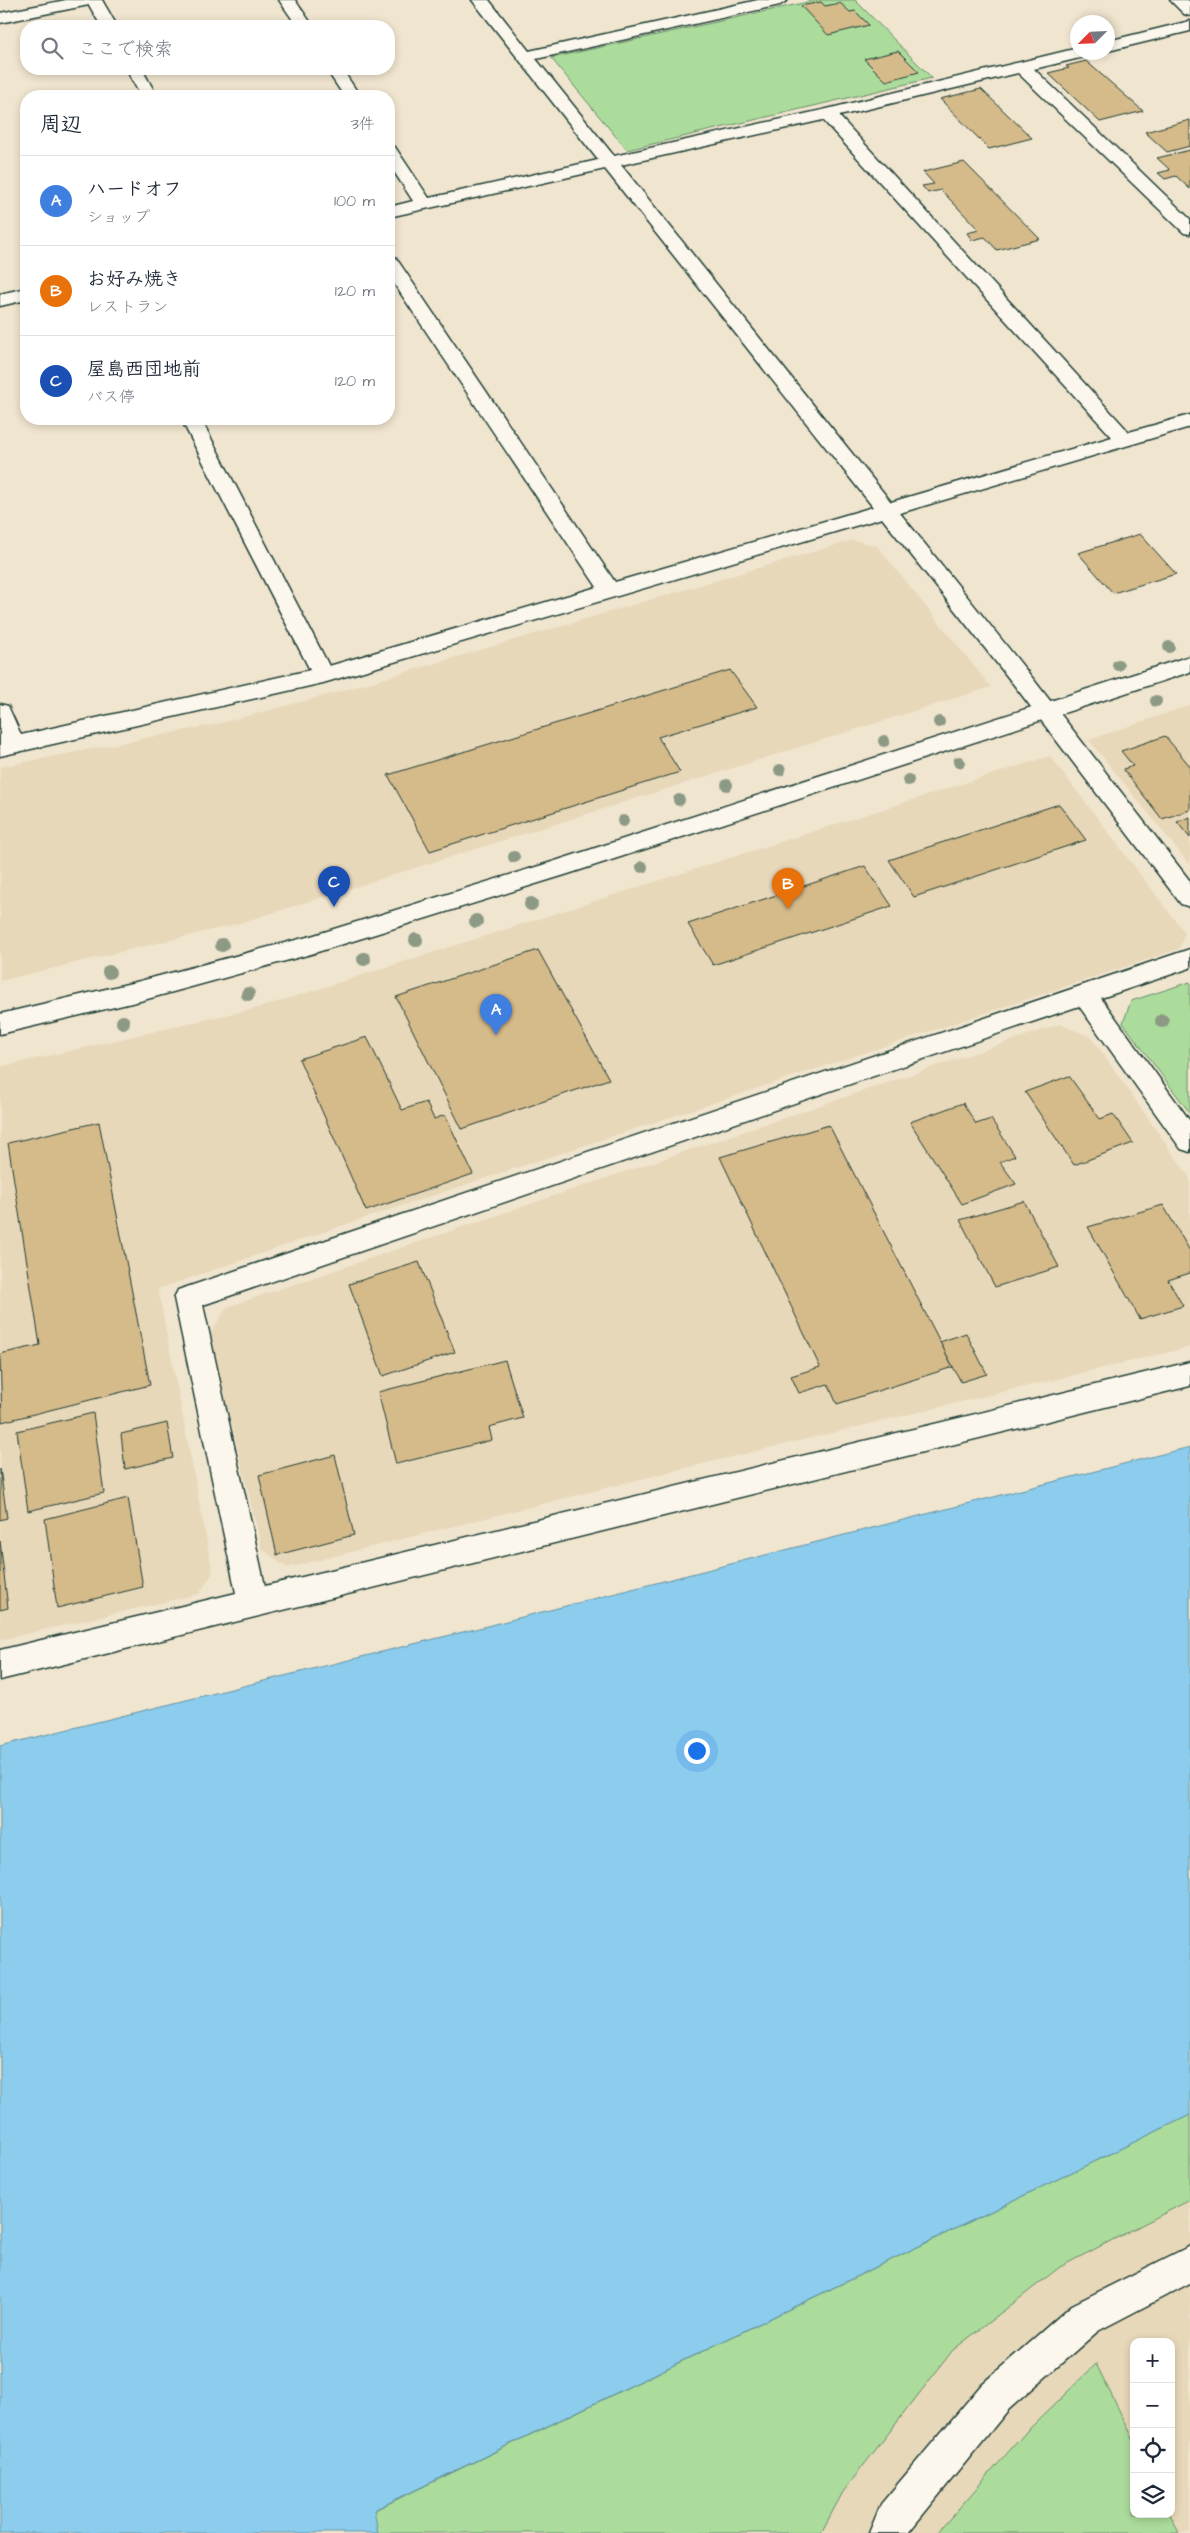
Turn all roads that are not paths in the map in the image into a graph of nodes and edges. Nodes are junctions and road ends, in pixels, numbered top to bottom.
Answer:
1 (92, 0) edge
2 (288, 0) edge
3 (480, 0) edge
4 (780, 0) edge
5 (1178, 0) edge
6 (728, 5) edge
7 (1190, 11) edge
8 (0, 18) edge
9 (105, 20) edge
10 (301, 20) edge
11 (1190, 26) edge
12 (1115, 44) edge
13 (1070, 55) edge
14 (524, 56) junction
15 (1022, 67) junction
16 (138, 75) edge
17 (338, 75) edge
18 (146, 90) edge
19 (348, 90) edge
20 (827, 114) junction
21 (395, 160) edge
22 (609, 162) junction
23 (423, 203) junction
24 (395, 210) edge
25 (1190, 229) edge
26 (395, 271) edge
27 (20, 295) edge
28 (0, 300) edge
29 (1190, 421) edge
30 (194, 425) edge
31 (1125, 440) junction
32 (884, 509) junction
33 (611, 592) junction
34 (1190, 664) edge
35 (323, 676) junction
36 (1046, 711) junction
37 (0, 712) edge
38 (7, 747) edge
39 (1190, 898) edge
40 (1190, 958) edge
41 (1084, 994) junction
42 (0, 1024) edge
43 (1190, 1141) edge
44 (1190, 1374) edge
45 (254, 1604) junction
46 (0, 1665) edge
47 (1190, 2264) edge
48 (888, 2533) edge

1 - 8 street
1 - 9 street
2 - 10 street
3 - 14 street
4 - 6 street
5 - 7 street
6 - 14 street
11 - 12 street
13 - 15 street
14 - 22 street
15 - 20 street
15 - 25 street
16 - 18 street
17 - 19 street
20 - 22 street
20 - 31 street
21 - 23 street
22 - 23 street
22 - 32 street
23 - 24 street
26 - 33 street
27 - 28 street
29 - 31 street
30 - 35 street
31 - 32 street
32 - 33 street
32 - 36 street
33 - 35 street
34 - 36 street
35 - 38 street
36 - 39 street
36 - 42 street
37 - 38 street
40 - 41 street
41 - 43 street
41 - 45 street
44 - 45 street
45 - 46 street
47 - 48 street

